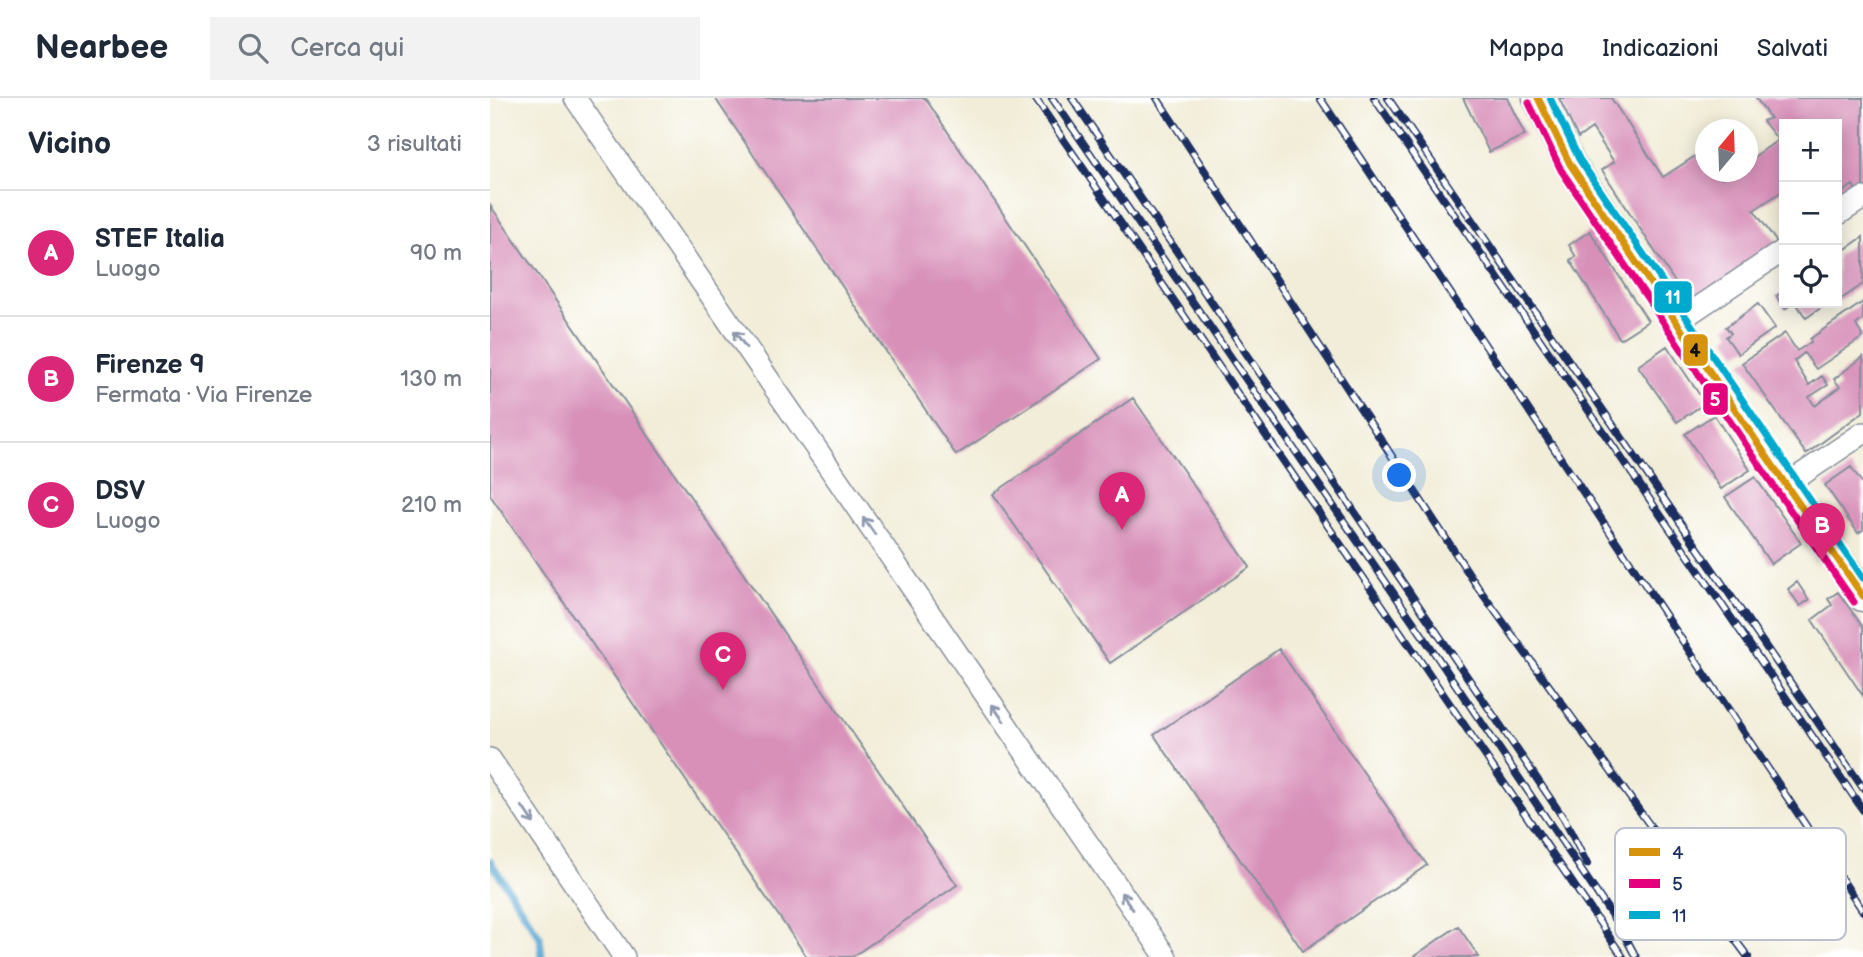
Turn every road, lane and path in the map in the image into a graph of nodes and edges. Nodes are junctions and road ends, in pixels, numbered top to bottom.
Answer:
1 (575, 98) edge
2 (1538, 98) edge
3 (1863, 198) edge
4 (1842, 212) edge
5 (1779, 253) edge
6 (1677, 322) junction
7 (1863, 433) edge
8 (1786, 485) junction
9 (1863, 596) edge
10 (490, 759) edge
11 (624, 957) edge
12 (1166, 957) edge

12 -> 1 street
2 - 6 main road
3 - 4 street
5 - 6 street
6 - 8 main road
7 - 8 street
8 - 9 main road
10 -> 11 street

